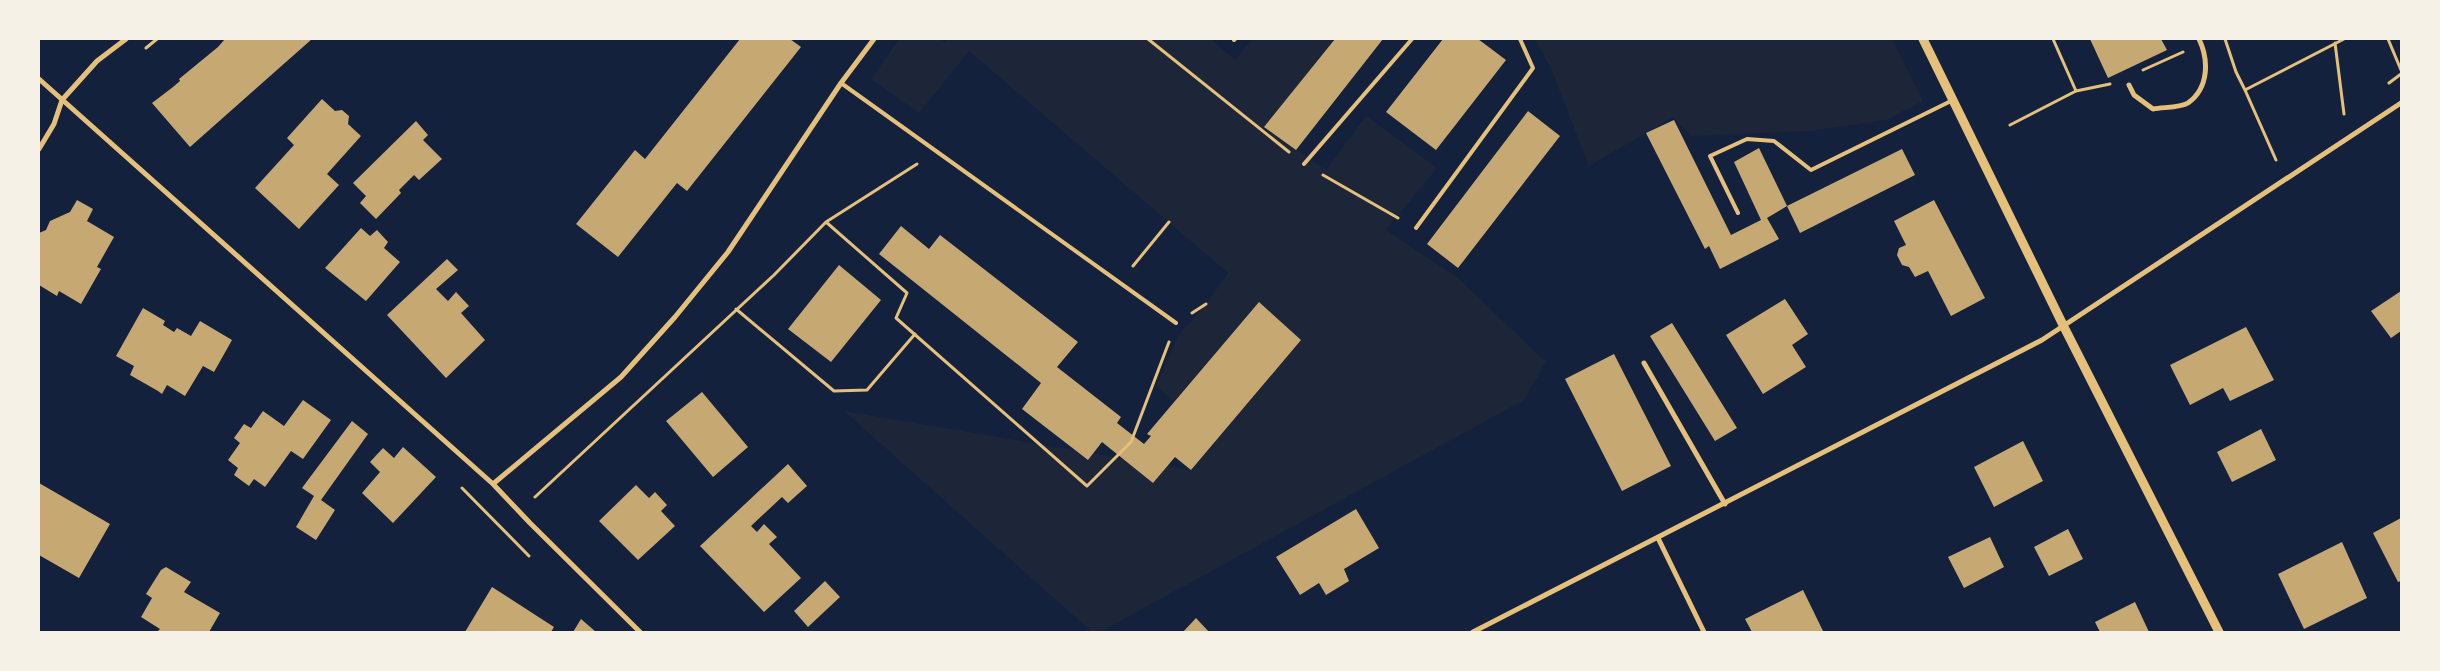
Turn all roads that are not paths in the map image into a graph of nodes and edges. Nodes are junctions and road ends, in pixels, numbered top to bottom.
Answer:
1 (126, 39) edge
2 (874, 39) edge
3 (1412, 39) edge
4 (1520, 39) edge
5 (1922, 39) edge
6 (2199, 39) edge
7 (39, 79) edge
8 (841, 83) junction
9 (2128, 85) dead end
10 (62, 100) junction
11 (1953, 100) junction
12 (2401, 103) edge
13 (39, 149) edge
14 (1304, 164) road end
15 (1738, 213) dead end
16 (1416, 228) road end
17 (1176, 323) road end
18 (2064, 327) junction
19 (1644, 363) dead end
20 (493, 484) junction
21 (1725, 504) junction
22 (1658, 538) junction
23 (640, 632) edge
24 (1473, 632) edge
25 (1704, 632) edge
26 (2219, 632) edge

1 - 10 street
2 - 8 street
3 - 14 lane
4 - 16 lane
5 - 11 street
6 - 9 street
7 - 10 street
8 - 17 lane
8 - 20 street
10 - 13 street
10 - 20 street
11 - 15 lane
11 - 18 street
12 - 18 street
18 - 21 street
18 - 26 street
19 - 21 street
20 - 23 street
21 - 22 street
22 - 24 street
22 - 25 street

